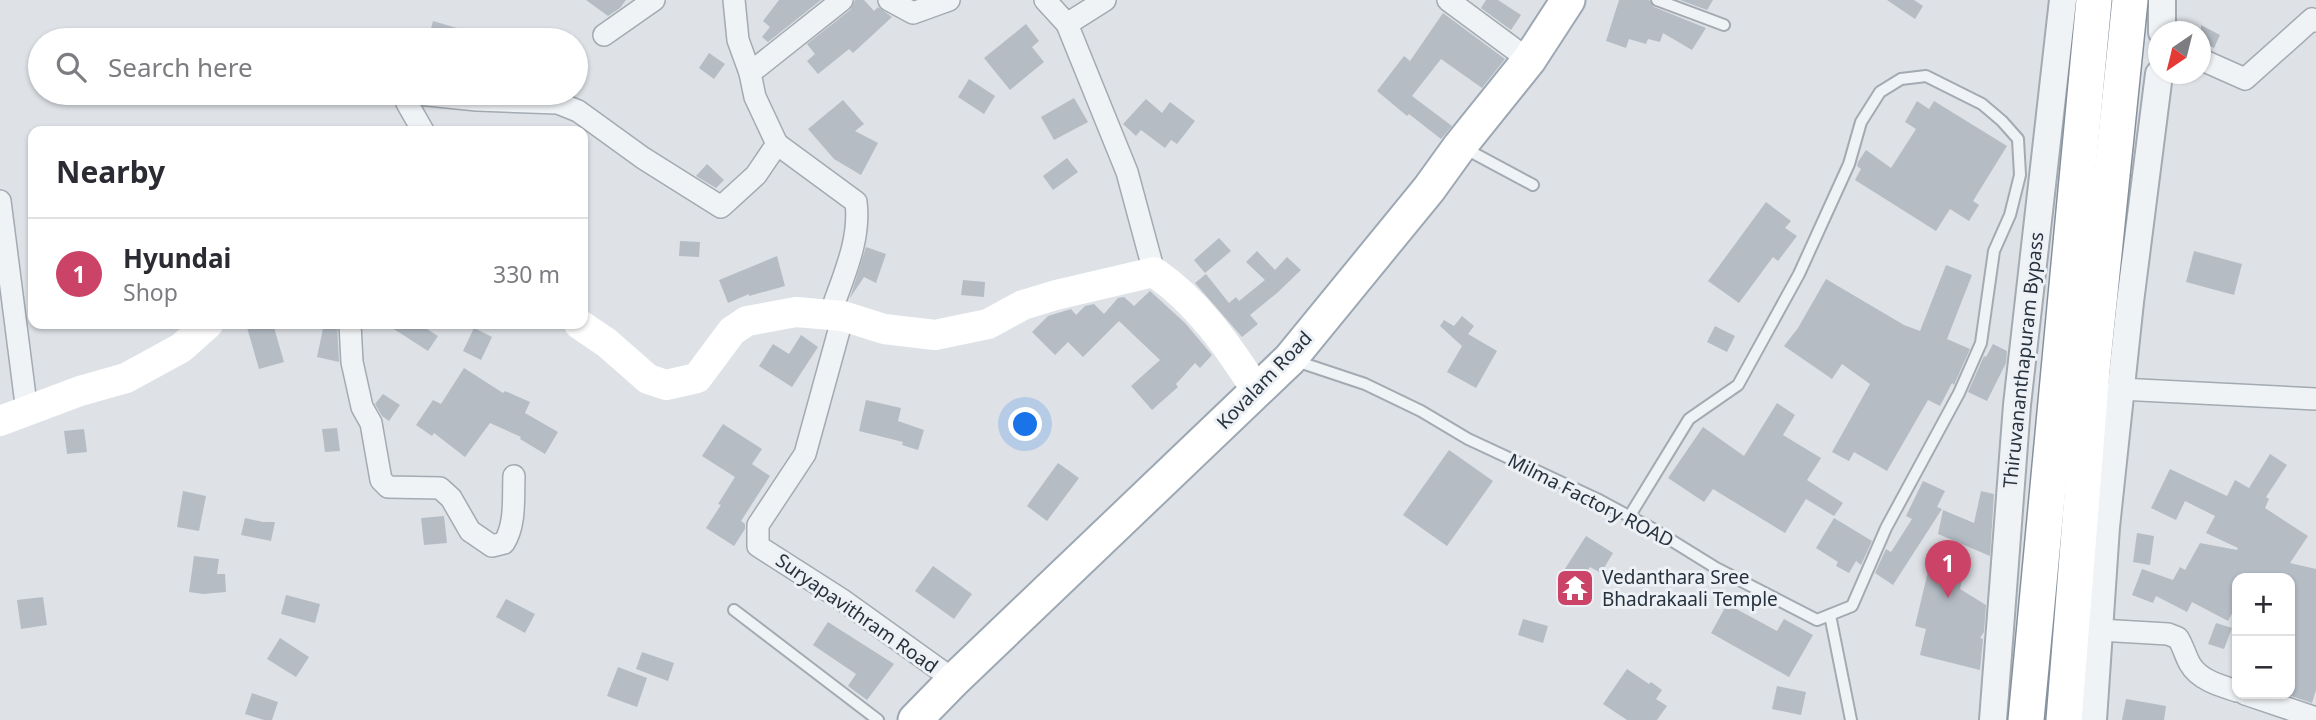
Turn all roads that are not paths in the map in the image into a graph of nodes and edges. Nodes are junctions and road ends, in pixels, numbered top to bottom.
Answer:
1 (654, 0) edge
2 (734, 0) edge
3 (842, 0) edge
4 (889, 0) edge
5 (949, 0) edge
6 (1045, 0) edge
7 (1105, 0) edge
8 (1448, 0) edge
9 (1568, 0) edge
10 (1657, 0) edge
11 (2063, 0) edge
12 (2094, 0) edge
13 (2130, 0) edge
14 (2162, 0) edge
15 (2314, 18) edge
16 (2162, 21) edge
17 (1067, 24) junction
18 (1724, 25) dead end
19 (604, 35) dead end
20 (1529, 60) junction
21 (2211, 64) edge
22 (750, 73) junction
23 (2157, 84) edge
24 (408, 105) edge
25 (563, 105) edge
26 (420, 126) edge
27 (777, 144) junction
28 (1460, 146) junction
29 (1533, 185) dead end
30 (0, 201) edge
31 (1153, 272) junction
32 (836, 315) junction
33 (202, 329) edge
34 (350, 329) edge
35 (586, 329) edge
36 (1290, 359) junction
37 (2120, 389) junction
38 (1257, 391) junction
39 (2316, 399) edge
40 (13, 417) edge
41 (514, 476) dead end
42 (1629, 517) junction
43 (734, 610) dead end
44 (1830, 615) junction
45 (2099, 629) junction
46 (954, 680) junction
47 (2232, 689) edge
48 (2259, 699) edge
49 (2310, 718) edge
50 (878, 720) edge
51 (915, 720) edge
52 (1851, 720) edge
53 (1993, 720) edge
54 (2026, 720) edge
55 (2064, 720) edge
56 (2093, 720) edge

1 - 19 street
2 - 22 street
3 - 22 street
4 - 5 street
6 - 17 street
7 - 17 street
8 - 20 street
9 - 20 main road, Kovalam Road
10 - 18 lane
11 - 53 street, Thiruvananthapuram Bypass
12 - 54 highway, Thiruvananthapuram Bypass
13 - 55 highway
14 - 16 street
15 - 21 street
17 - 31 street
20 - 28 main road, Kovalam Road
22 - 27 street
23 - 37 street
24 - 26 street
25 - 27 street
27 - 32 street
28 - 29 lane
28 - 36 main road, Kovalam Road
30 - 40 street
31 - 32 main road
31 - 38 main road
32 - 35 main road
32 - 46 street, Suryapavithram Road
33 - 40 main road
34 - 41 street
36 - 38 main road, Kovalam Road
36 - 42 lane, Milma Factory ROAD
37 - 39 street
37 - 45 street
38 - 46 main road, Kovalam Road
42 - 44 lane, Milma Factory ROAD
42 - 44 lane
43 - 50 lane
44 - 52 lane
45 - 47 street
45 - 56 street
46 - 51 main road, Kovalam Road
48 - 49 street

